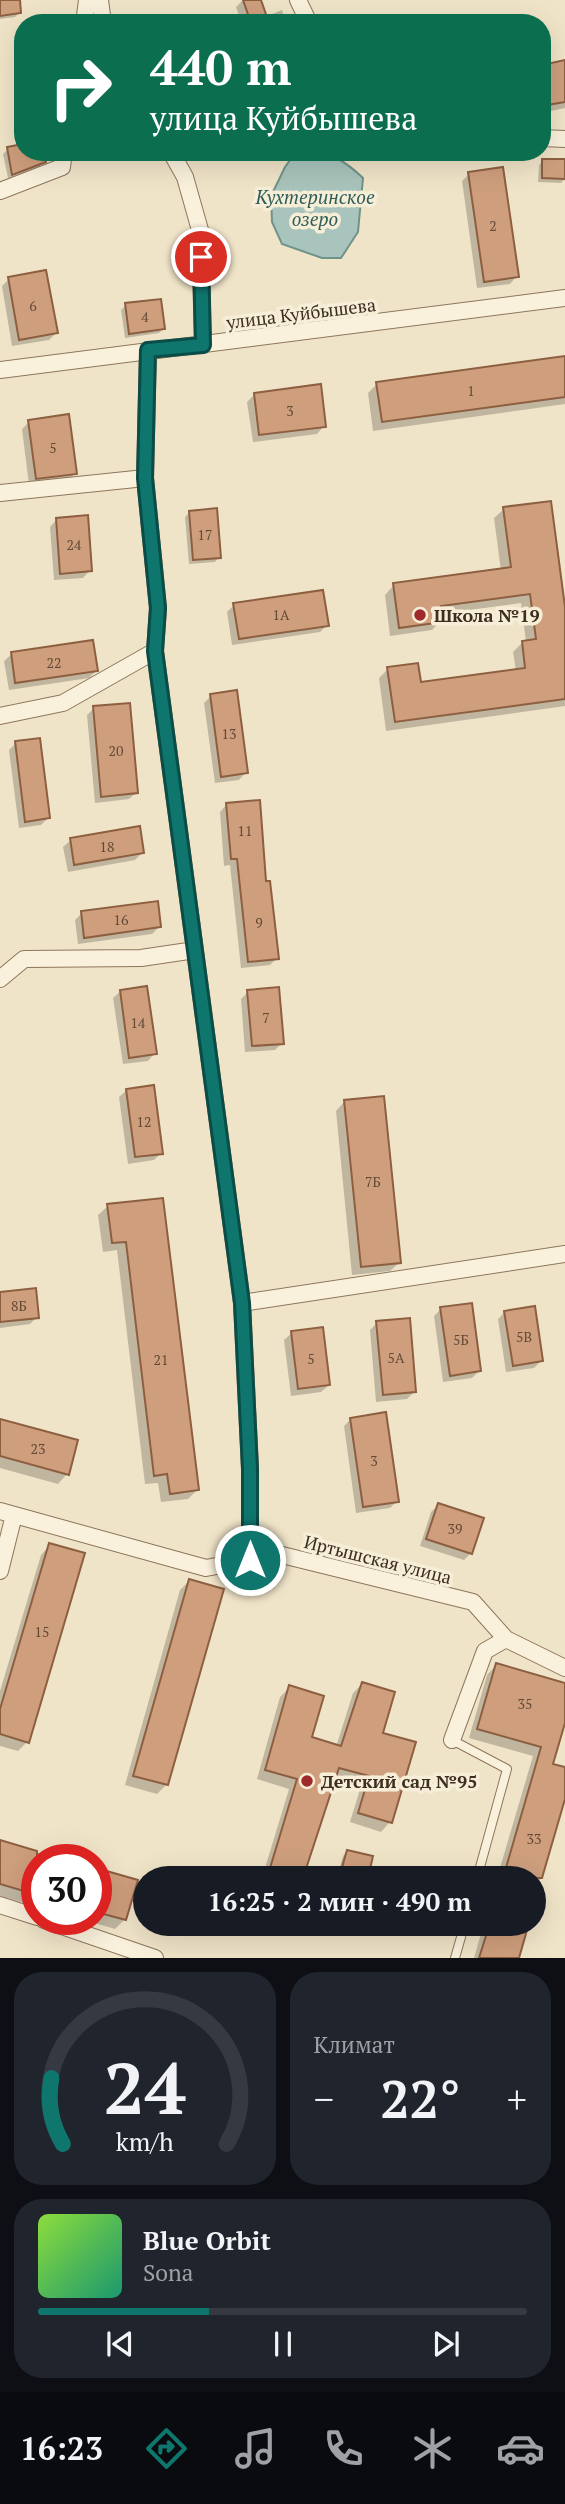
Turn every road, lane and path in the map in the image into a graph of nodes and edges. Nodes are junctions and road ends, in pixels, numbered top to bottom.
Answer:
1 (63, 161) edge
2 (176, 161) edge
3 (0, 191) edge
4 (565, 298) edge
5 (203, 345) junction
6 (148, 350) junction
7 (0, 370) edge
8 (145, 478) junction
9 (0, 493) edge
10 (155, 651) junction
11 (0, 716) edge
12 (195, 950) junction
13 (0, 979) edge
14 (565, 1254) edge
15 (242, 1303) junction
16 (7, 1513) edge
17 (250, 1560) junction
18 (0, 1571) edge
19 (506, 1639) junction
20 (565, 1668) edge
21 (452, 1740) joint
22 (480, 1866) edge
23 (0, 1905) edge
24 (21, 1912) edge
25 (88, 1935) edge
26 (461, 1936) edge
27 (155, 1958) edge
28 (455, 1958) edge

1 - 3 street
2 - 5 street
4 - 5 street, улица Куйбышева
5 - 6 street, улица Куйбышева
6 - 7 street, улица Куйбышева
6 - 8 street
8 - 9 street
8 - 10 street
10 - 11 street
10 - 12 street
12 - 13 street
12 - 15 street
14 - 15 street
15 - 17 street
16 - 17 street, Иртышская улица
16 - 18 street
17 - 19 street, Иртышская улица
19 - 20 street, Иртышская улица
19 - 21 street
21 - 22 lane
23 - 24 street
25 - 27 street
26 - 28 lane

